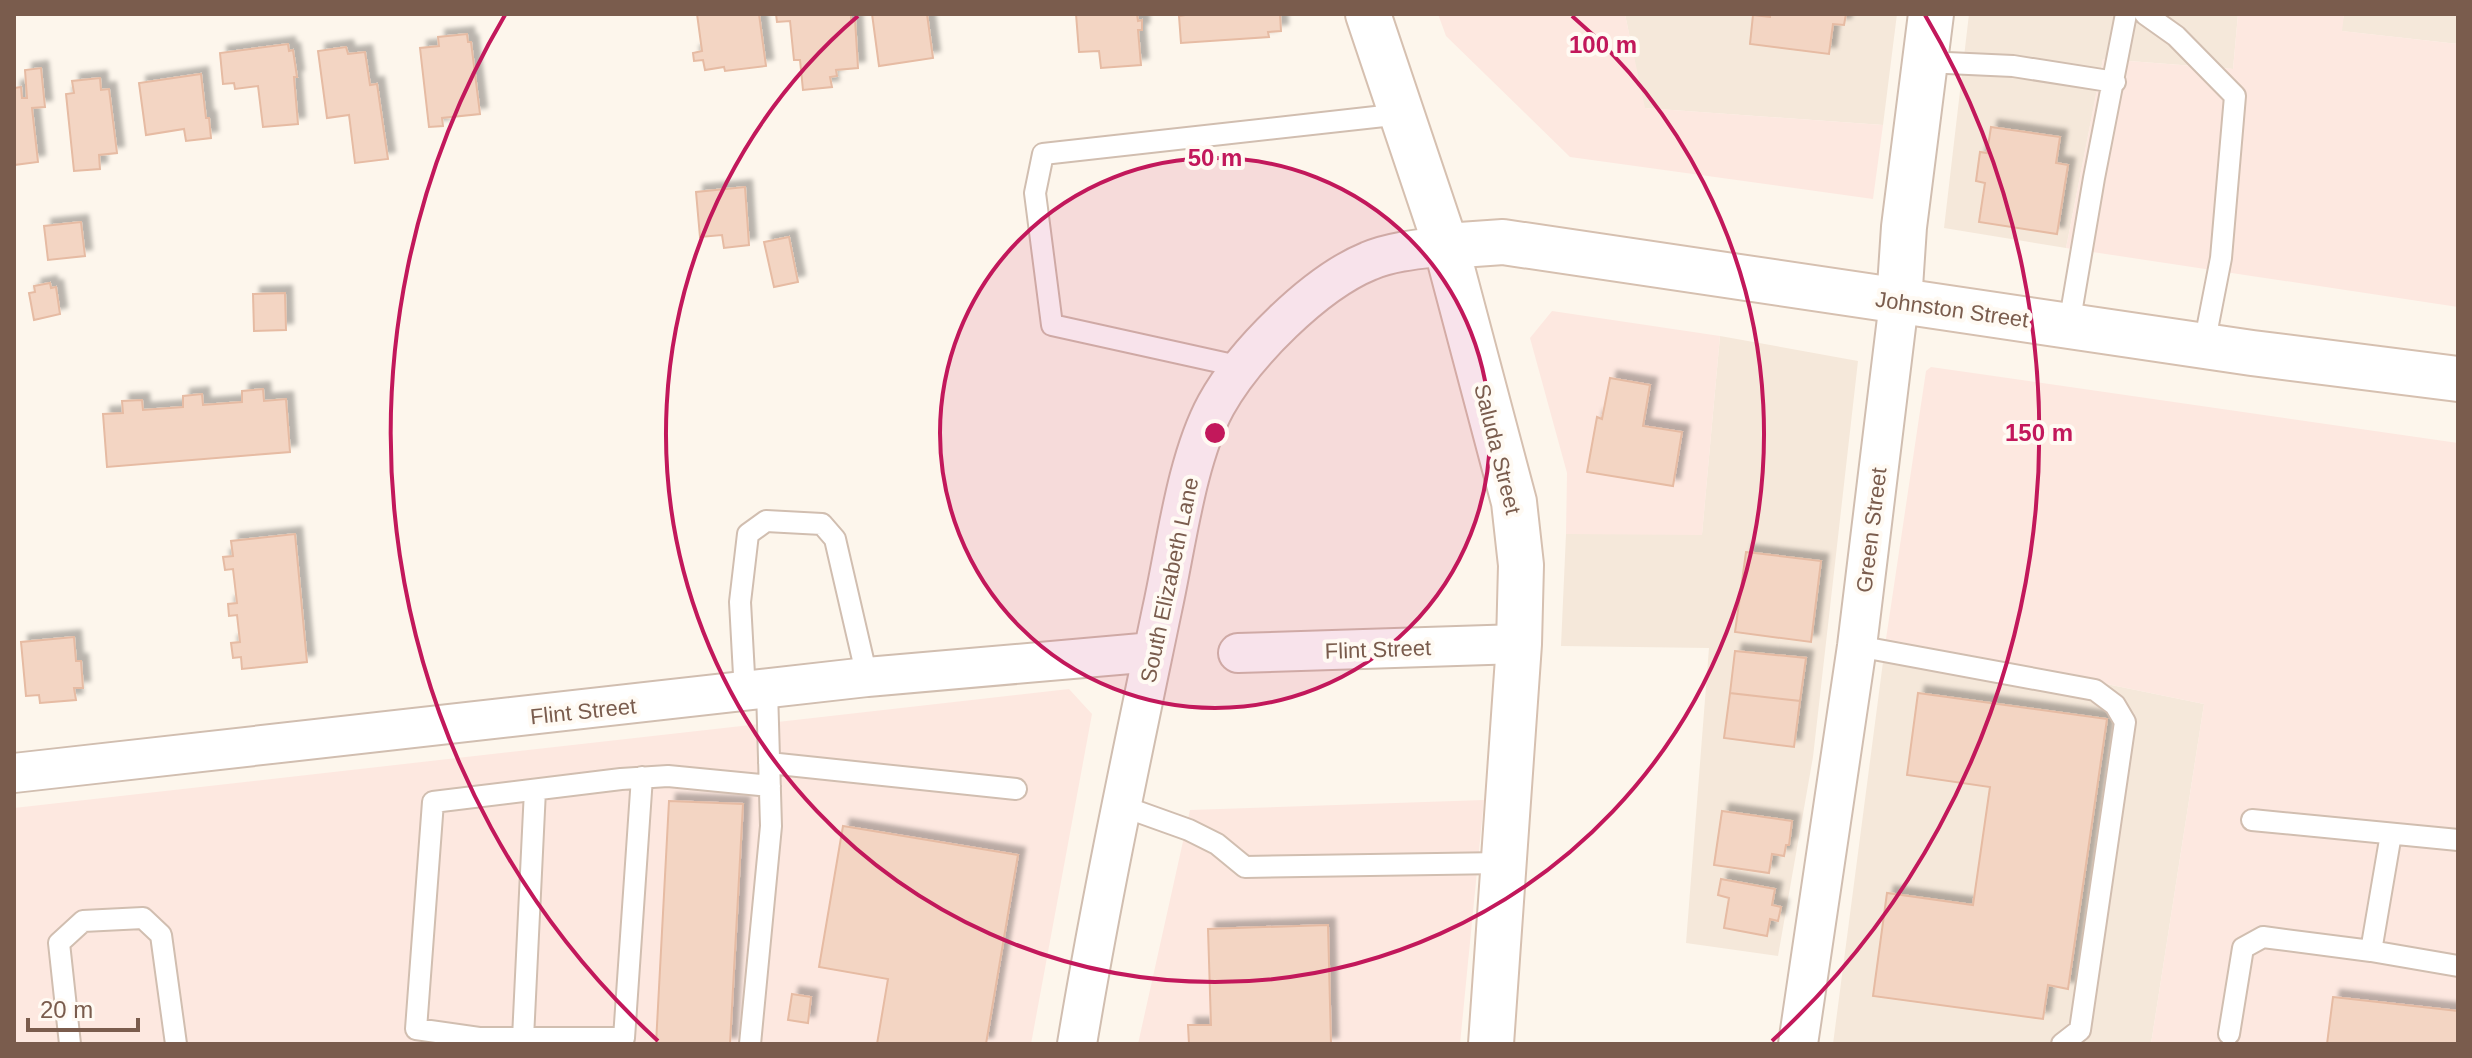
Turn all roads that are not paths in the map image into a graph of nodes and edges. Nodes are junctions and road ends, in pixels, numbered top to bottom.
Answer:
1 (1368, 14) edge
2 (1931, 14) edge
3 (2126, 14) edge
4 (2145, 14) edge
5 (1925, 62) junction
6 (2115, 82) junction
7 (1402, 114) junction
8 (1446, 246) junction
9 (1899, 302) junction
10 (2069, 325) junction
11 (2204, 345) junction
12 (1242, 367) junction
13 (2458, 379) edge
14 (1519, 644) junction
15 (1857, 646) junction
16 (1153, 652) junction
17 (1238, 653) dead end
18 (867, 677) junction
19 (756, 691) junction
20 (769, 763) junction
21 (14, 773) edge
22 (642, 777) junction
23 (770, 786) junction
24 (1016, 789) dead end
25 (535, 790) junction
26 (1122, 806) junction
27 (2252, 820) dead end
28 (2391, 834) junction
29 (2458, 840) edge
30 (1503, 863) junction
31 (2371, 951) junction
32 (2458, 966) edge
33 (2229, 1034) dead end
34 (523, 1038) junction
35 (479, 1041) edge
36 (70, 1044) edge
37 (176, 1044) edge
38 (750, 1044) edge
39 (1077, 1044) edge
40 (1491, 1044) edge
41 (1798, 1044) edge
42 (2062, 1044) edge

1 - 7 main road, Saluda Street
2 - 5 main road, Green Street
3 - 6 lane
4 - 11 lane
5 - 6 lane
5 - 9 main road, Green Street
6 - 10 lane
7 - 8 main road, Saluda Street
7 - 12 lane
8 - 9 main road, Johnston Street
8 - 12 street, South Elizabeth Lane
8 - 14 main road, Saluda Street
9 - 10 main road, Johnston Street
9 - 15 street, Green Street
10 - 11 main road, Johnston Street
11 - 13 main road, Johnston Street
12 - 16 street, South Elizabeth Lane
14 - 17 street, Flint Street
14 - 30 main road, Saluda Street
15 - 41 street, Green Street
15 - 42 lane
16 - 18 street, Flint Street
16 - 26 street, South Elizabeth Lane
18 - 19 street, Flint Street
18 - 19 lane
19 - 20 lane
19 - 21 street, Flint Street
20 - 23 lane
20 - 24 lane
22 - 23 lane
22 - 25 lane
22 - 34 lane
23 - 38 lane
25 - 34 lane
25 - 35 lane
26 - 30 lane
26 - 39 street, South Elizabeth Lane
27 - 28 lane
28 - 29 lane
28 - 31 lane
30 - 40 main road, Saluda Street
31 - 32 lane
31 - 33 lane
34 - 35 lane
36 - 37 lane

